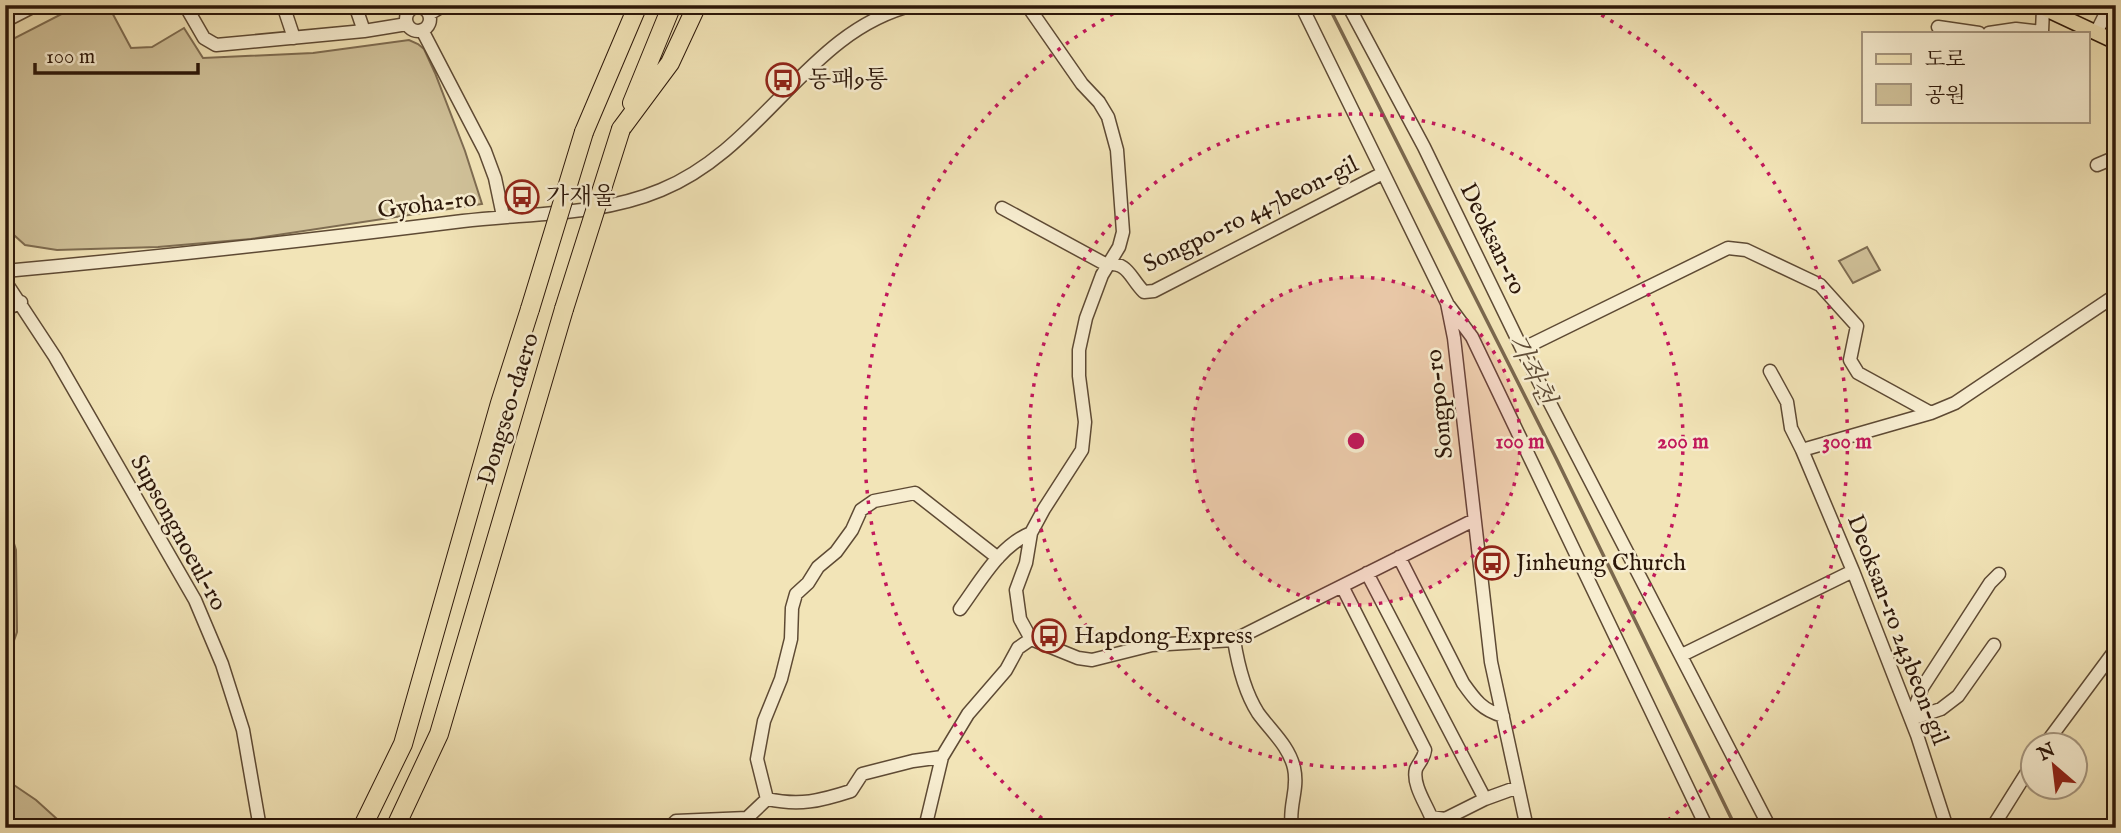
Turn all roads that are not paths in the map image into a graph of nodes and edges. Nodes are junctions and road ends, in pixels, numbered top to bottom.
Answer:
1 (36, 5) edge
2 (185, 5) edge
3 (283, 5) edge
4 (355, 5) edge
5 (444, 5) edge
6 (638, 5) edge
7 (672, 5) edge
8 (697, 5) edge
9 (914, 5) edge
10 (1027, 5) edge
11 (1301, 5) edge
12 (1348, 5) edge
13 (2115, 5) edge
14 (412, 7) edge
15 (2040, 7) edge
16 (429, 14) junction
17 (5, 21) edge
18 (407, 24) junction
19 (1938, 27) dead end
20 (422, 30) junction
21 (364, 32) junction
22 (1972, 32) edge
23 (1996, 32) edge
24 (2035, 32) edge
25 (2042, 32) edge
26 (2095, 33) junction
27 (294, 38) junction
28 (2116, 42) edge
29 (621, 129) junction
30 (2116, 158) edge
31 (2097, 164) dead end
32 (1383, 173) junction
33 (1002, 208) dead end
34 (503, 216) junction
35 (1109, 264) junction
36 (5, 271) edge
37 (5, 281) edge
38 (2116, 295) edge
39 (21, 302) junction
40 (1447, 303) junction
41 (5, 310) edge
42 (1522, 349) junction
43 (1770, 371) dead end
44 (1931, 413) junction
45 (1802, 450) junction
46 (1474, 520) junction
47 (1031, 533) junction
48 (1399, 557) junction
49 (998, 558) junction
50 (1853, 571) junction
51 (1367, 573) junction
52 (1999, 574) dead end
53 (1342, 586) junction
54 (960, 609) dead end
55 (1031, 639) junction
56 (1234, 640) junction
57 (1994, 645) dead end
58 (2113, 653) dead end
59 (1682, 656) junction
60 (1503, 716) junction
61 (1911, 719) junction
62 (2054, 732) edge
63 (942, 757) junction
64 (2020, 783) edge
65 (1518, 787) junction
66 (767, 799) junction
67 (1485, 799) junction
68 (362, 827) edge
69 (260, 828) edge
70 (394, 828) edge
71 (669, 828) edge
72 (925, 828) edge
73 (1292, 828) edge
74 (1527, 828) edge
75 (1707, 828) edge
76 (1770, 828) edge
77 (1947, 828) edge
78 (1992, 828) edge

1 - 17 street
2 - 27 street
3 - 27 street
4 - 21 street
5 - 16 street
6 - 68 highway, Dongseo-daero, bridge
7 - 29 highway, Dongseo-daero
8 - 29 highway
9 - 34 street, Gyoha-ro
10 - 35 street, Songpo-ro 447beon-gil
11 - 32 street, Songpo-ro
12 - 42 street, Deoksan-ro
13 - 26 street
14 - 16 street
14 - 18 street
15 - 25 street
15 - 26 main road
16 - 20 street
18 - 20 street
18 - 21 street
19 - 22 street
20 - 34 street
21 - 27 street
23 - 24 street
26 - 28 main road
29 - 70 highway, Dongseo-daero, bridge
30 - 31 street
32 - 35 street, Songpo-ro 447beon-gil
32 - 40 street, Songpo-ro
33 - 35 street, Songpo-ro 447beon-gil
34 - 36 street, Gyoha-ro
35 - 47 street, Songpo-ro 447beon-gil
37 - 39 street, Supsongnoeul-ro
38 - 44 street
39 - 41 street
39 - 69 street, Supsongnoeul-ro
40 - 46 street, Songpo-ro
40 - 75 street
42 - 44 street
42 - 59 street, Deoksan-ro
43 - 45 street, Deoksan-ro 243beon-gil
44 - 45 street
45 - 50 street, Deoksan-ro 243beon-gil
46 - 48 street
46 - 60 street, Songpo-ro
47 - 49 street, Songpo-ro 447beon-gil
47 - 55 street, Songpo-ro 447beon-gil
48 - 51 street
48 - 60 street
49 - 54 street, Songpo-ro 447beon-gil
49 - 66 street
50 - 59 street
50 - 61 street, Deoksan-ro 243beon-gil
51 - 53 street
51 - 67 street
52 - 61 street
53 - 56 street
53 - 67 street
55 - 56 street
55 - 63 street
56 - 73 street
57 - 61 street
58 - 62 street
59 - 76 street, Deoksan-ro
60 - 65 street, Songpo-ro
61 - 77 street, Deoksan-ro 243beon-gil
63 - 66 street
63 - 72 street
64 - 78 street
65 - 67 street
65 - 74 street, Songpo-ro
66 - 71 street

